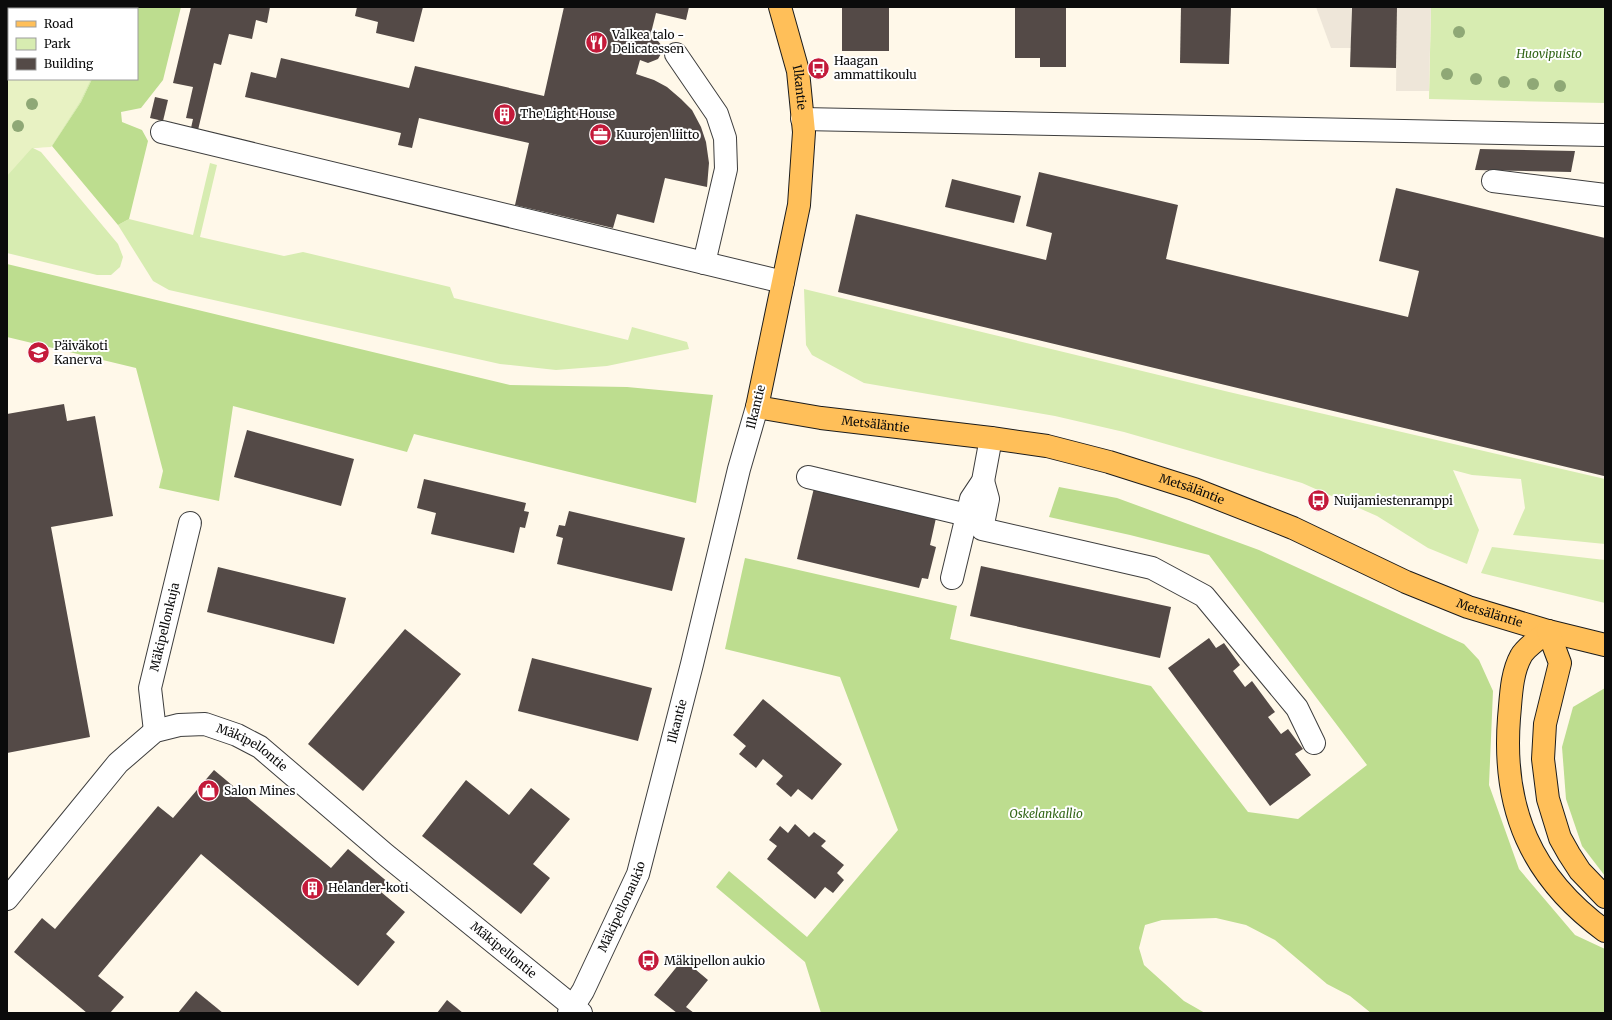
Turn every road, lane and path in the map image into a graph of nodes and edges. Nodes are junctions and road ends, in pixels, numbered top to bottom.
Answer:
1 (780, 7) edge
2 (676, 54) dead end
3 (802, 119) junction
4 (162, 132) dead end
5 (1605, 135) edge
6 (1493, 181) dead end
7 (1605, 195) edge
8 (704, 263) junction
9 (783, 282) junction
10 (757, 407) junction
11 (992, 438) junction
12 (808, 477) dead end
13 (983, 481) junction
14 (967, 515) junction
15 (190, 523) dead end
16 (952, 578) dead end
17 (1548, 631) junction
18 (1605, 645) edge
19 (154, 731) junction
20 (1314, 743) dead end
21 (656, 802) joint
22 (1605, 897) edge
23 (7, 899) edge
24 (1605, 931) edge
25 (575, 1011) edge

1 - 3 main road, Ilkantie
2 - 8 street
3 - 5 street
3 - 9 main road, Ilkantie
4 - 8 street
6 - 7 street
8 - 9 street
9 - 10 main road, Ilkantie
10 - 11 main road, Metsäläntie
10 - 21 street, Ilkantie
11 - 13 street
11 - 17 main road, Metsäläntie
12 - 14 street
13 - 14 street
13 - 20 street
14 - 16 street
15 - 19 street, Mäkipellonkuja
17 - 18 main road, Metsäläntie
17 - 22 main road
17 - 24 main road
19 - 23 street, Mäkipellontie
19 - 25 street, Mäkipellontie
21 - 25 street, Mäkipellonaukio

